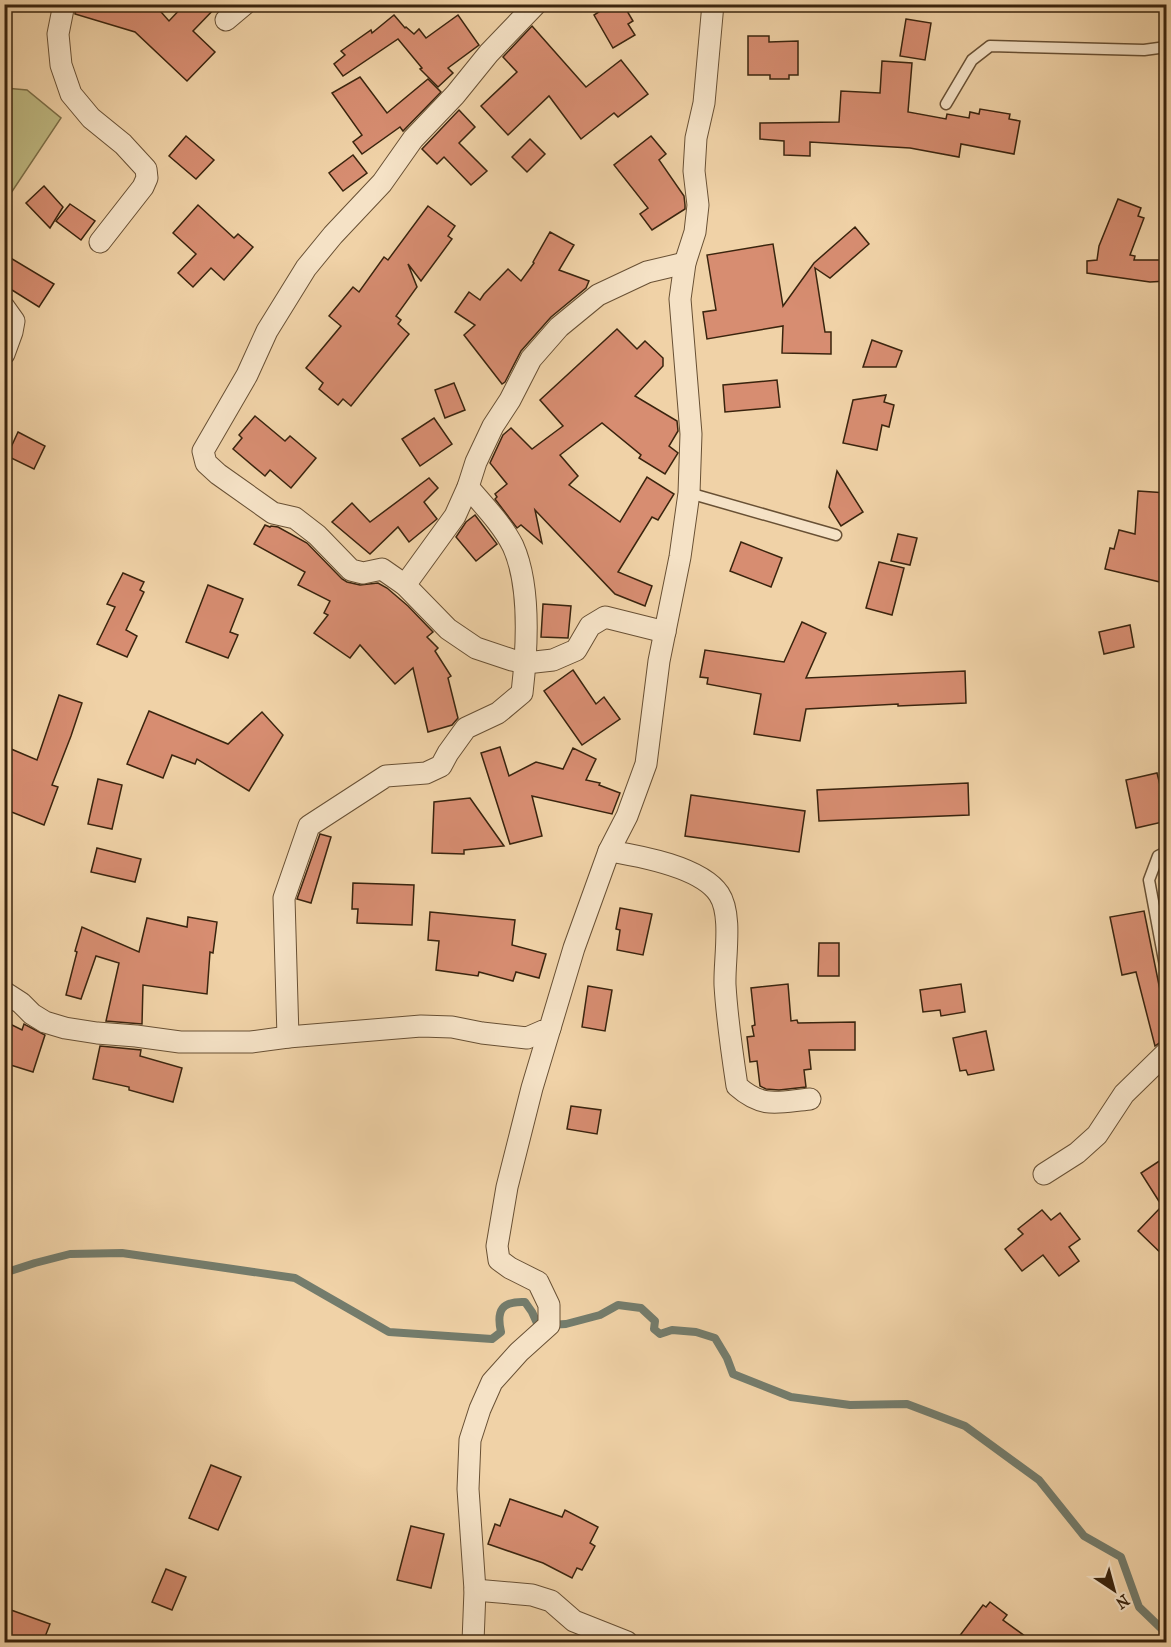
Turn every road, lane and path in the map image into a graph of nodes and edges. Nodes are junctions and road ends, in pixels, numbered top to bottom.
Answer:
1 (64, 4) edge
2 (245, 4) edge
3 (536, 4) edge
4 (713, 4) edge
5 (226, 20) dead end
6 (1167, 47) edge
7 (946, 104) dead end
8 (100, 242) dead end
9 (685, 263) junction
10 (4, 307) edge
11 (4, 354) edge
12 (468, 487) junction
13 (689, 493) junction
14 (836, 535) dead end
15 (405, 585) junction
16 (665, 632) junction
17 (526, 663) junction
18 (609, 851) junction
19 (1167, 852) edge
20 (1167, 971) edge
21 (4, 993) edge
22 (549, 1028) junction
23 (288, 1037) junction
24 (1167, 1053) edge
25 (810, 1099) dead end
26 (1044, 1174) dead end
27 (475, 1590) junction
28 (473, 1642) edge
29 (627, 1642) edge

1 - 8 street
2 - 5 street
3 - 15 street
4 - 9 street
6 - 7 lane
9 - 12 street
9 - 13 street
10 - 11 street
12 - 15 street
12 - 17 street
13 - 14 lane
13 - 16 street
15 - 17 street
16 - 17 street
16 - 18 street
17 - 23 street
18 - 22 street
18 - 25 street
19 - 20 lane
21 - 23 street
22 - 23 street
22 - 27 street
24 - 26 street
27 - 28 street
27 - 29 street

